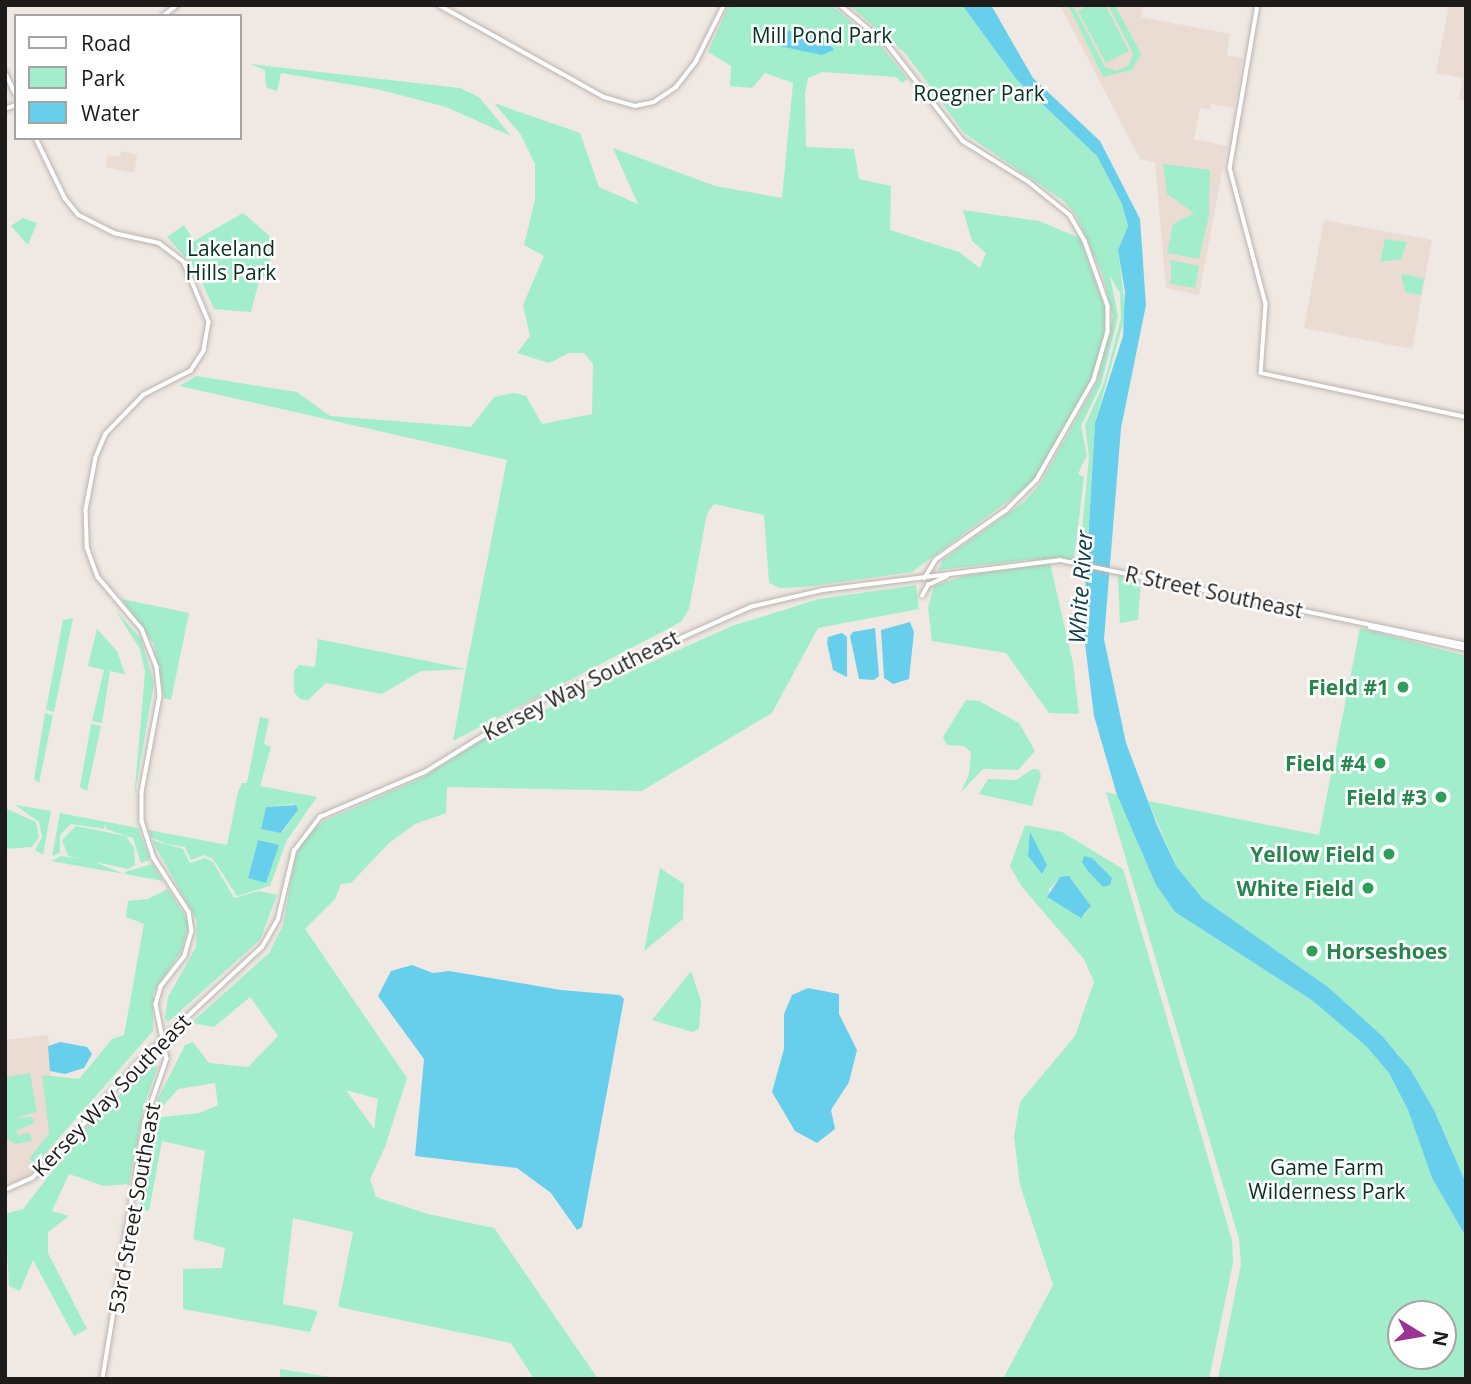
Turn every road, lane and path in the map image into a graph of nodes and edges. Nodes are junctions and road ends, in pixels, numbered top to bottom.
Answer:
1 (439, 5) edge
2 (724, 5) edge
3 (840, 5) edge
4 (1258, 5) edge
5 (5, 72) edge
6 (14, 91) edge
7 (37, 140) edge
8 (1466, 417) edge
9 (1060, 560) joint
10 (955, 573) junction
11 (925, 578) junction
12 (922, 596) dead end
13 (1466, 647) edge
14 (164, 1039) junction
15 (5, 1190) edge
16 (103, 1379) edge

1 - 2 street
3 - 11 street
4 - 8 street
5 - 6 street
7 - 14 street, 53rd Street Southeast
9 - 10 street, Kersey Way Southeast
9 - 13 street, R Street Southeast
10 - 11 street, Kersey Way Southeast
10 - 12 street
11 - 14 street, Kersey Way Southeast
14 - 15 street, Kersey Way Southeast
14 - 16 street, 53rd Street Southeast

